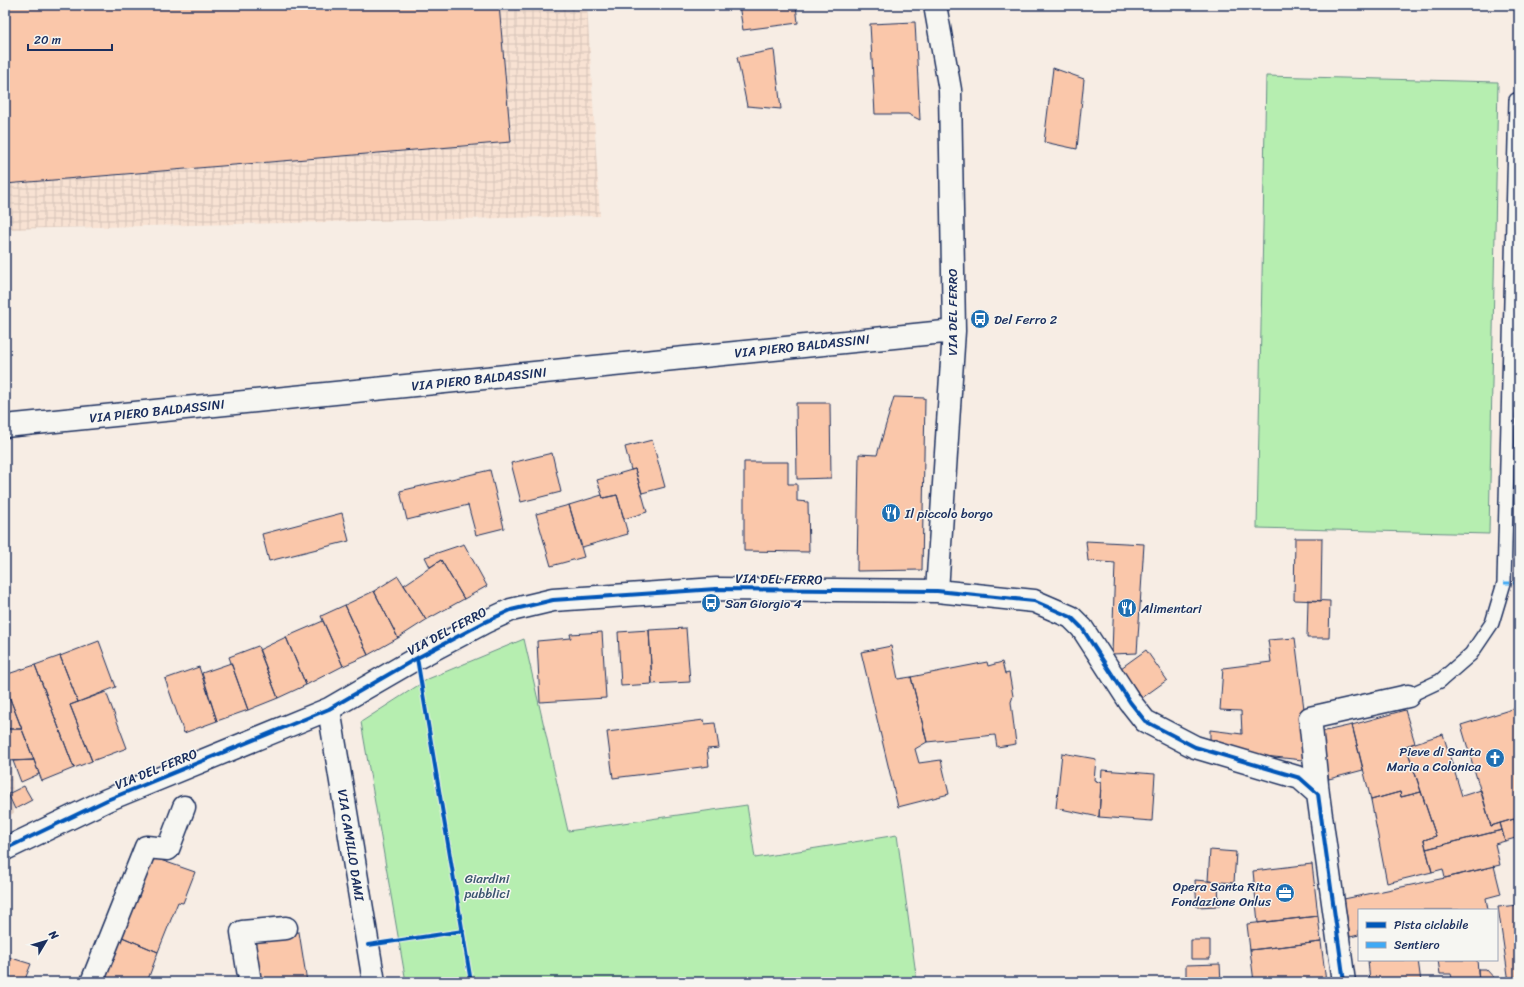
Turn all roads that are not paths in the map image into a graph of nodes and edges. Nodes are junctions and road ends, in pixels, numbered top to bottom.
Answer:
1 (935, 5) edge
2 (1516, 100) dead end
3 (954, 331) junction
4 (5, 426) edge
5 (937, 591) junction
6 (1408, 696) joint
7 (329, 709) junction
8 (1318, 794) junction
9 (184, 807) dead end
10 (5, 849) edge
11 (286, 928) dead end
12 (92, 982) edge
13 (250, 982) edge
14 (374, 982) edge
15 (1344, 982) edge

1 - 3 street, VIA DEL FERRO
2 - 6 lane
3 - 4 street, VIA PIERO BALDASSINI
3 - 5 street, VIA DEL FERRO
5 - 7 street, VIA DEL FERRO
5 - 8 street
6 - 8 street
7 - 10 street, VIA DEL FERRO
7 - 14 street, VIA CAMILLO DAMI
8 - 15 street
9 - 12 street
11 - 13 street

